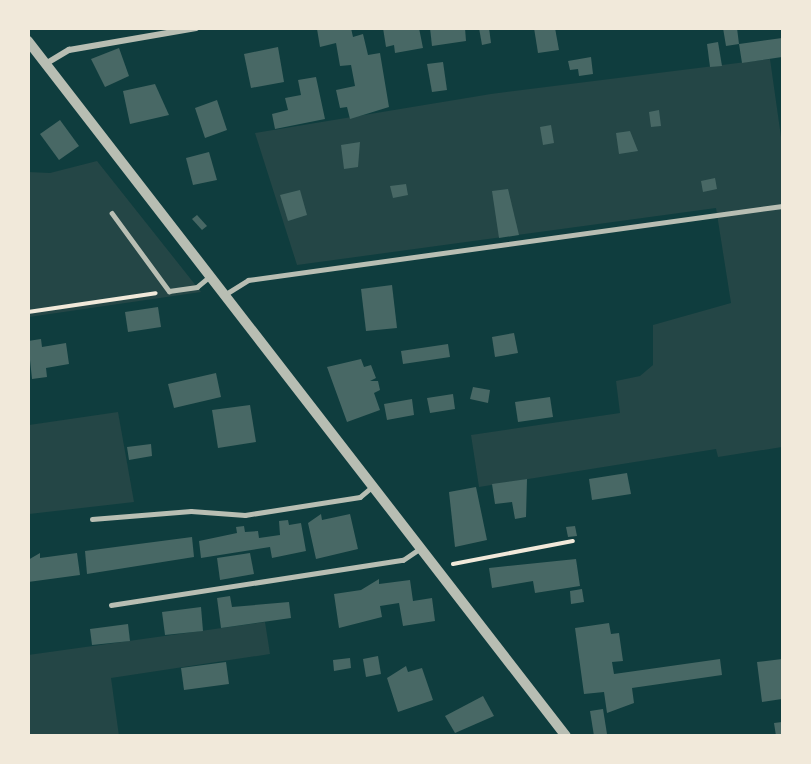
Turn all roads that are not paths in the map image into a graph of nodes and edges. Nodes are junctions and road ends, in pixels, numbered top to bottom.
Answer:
1 (196, 28) edge
2 (28, 41) edge
3 (46, 63) junction
4 (783, 206) edge
5 (112, 213) dead end
6 (211, 275) junction
7 (226, 294) junction
8 (373, 486) junction
9 (92, 519) dead end
10 (421, 548) junction
11 (111, 605) dead end
12 (566, 735) edge

1 - 3 street
2 - 3 street
3 - 6 street
4 - 7 lane
5 - 6 lane
6 - 7 street
7 - 8 street
8 - 9 lane
8 - 10 street
10 - 11 lane
10 - 12 street

